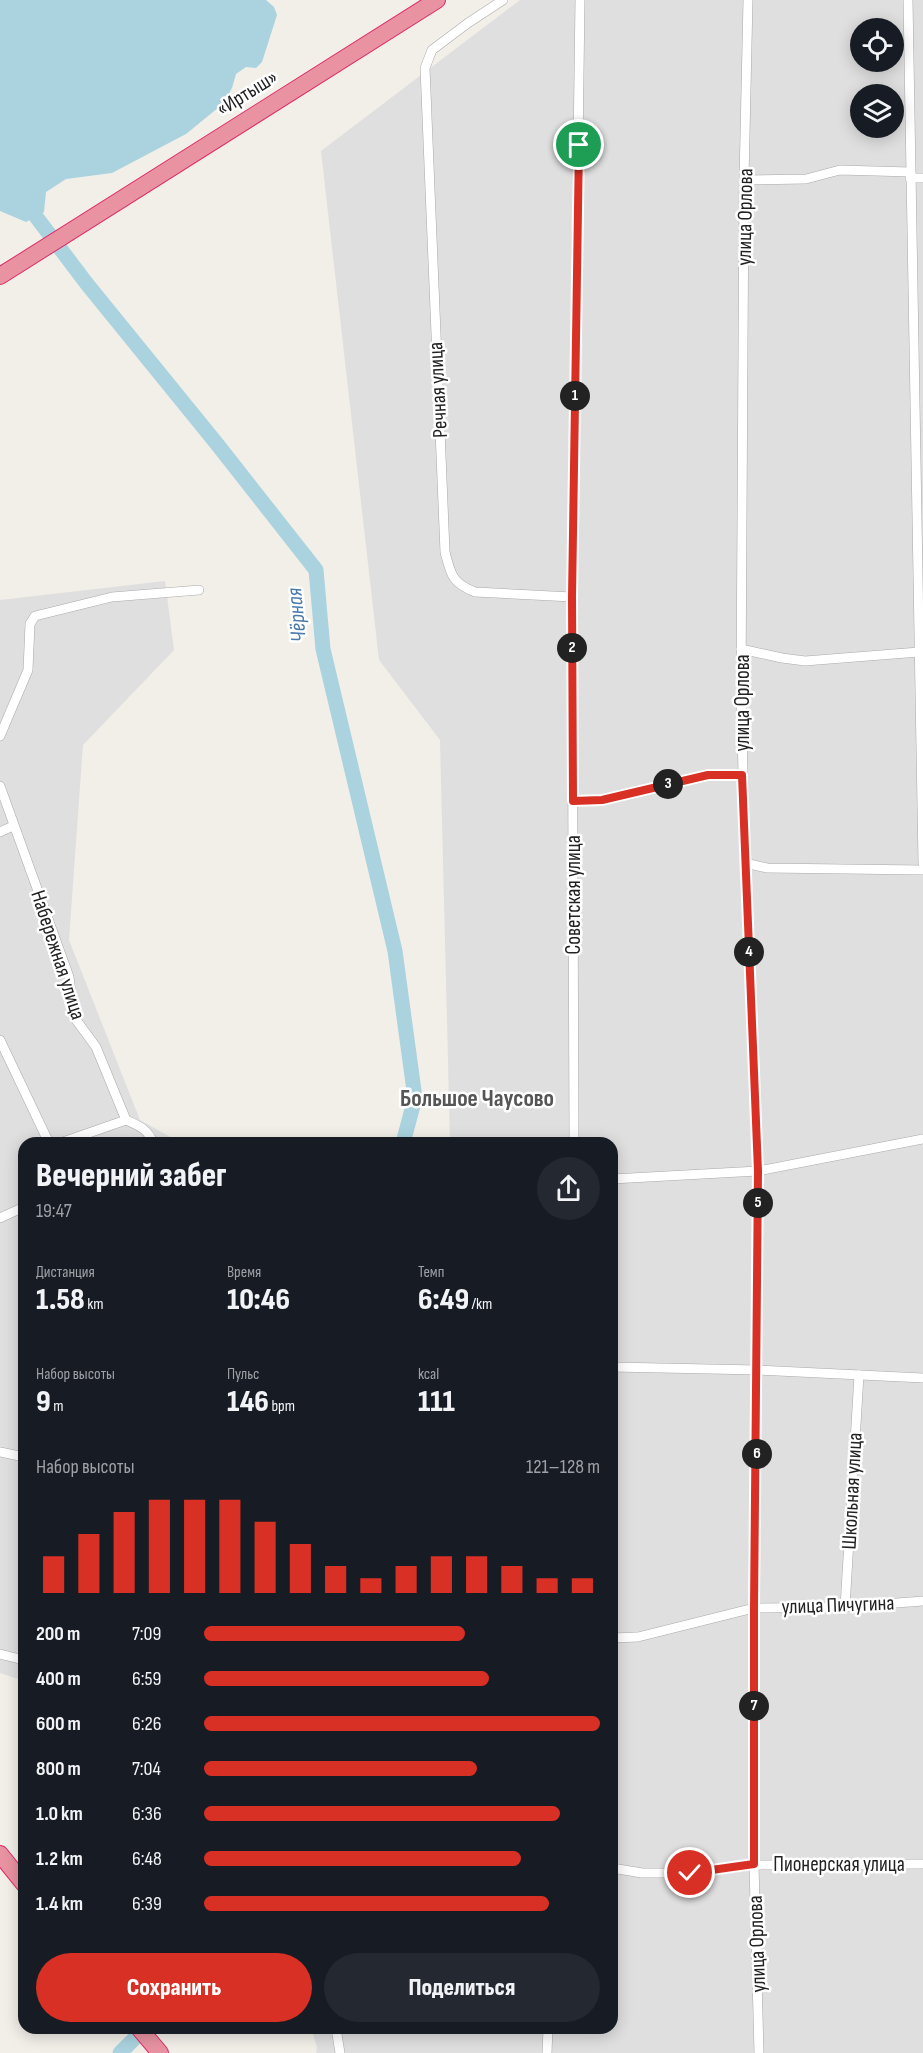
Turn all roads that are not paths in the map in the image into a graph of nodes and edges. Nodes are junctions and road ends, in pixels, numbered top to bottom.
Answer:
1 (437, 0) edge
2 (502, 0) edge
3 (580, 0) edge
4 (748, 0) edge
5 (908, 0) edge
6 (910, 175) junction
7 (923, 178) edge
8 (744, 180) junction
9 (0, 276) edge
10 (199, 590) dead end
11 (572, 597) junction
12 (741, 649) junction
13 (919, 652) junction
14 (0, 735) edge
15 (742, 775) junction
16 (0, 786) edge
17 (573, 801) junction
18 (13, 826) junction
19 (0, 832) edge
20 (745, 863) junction
21 (923, 863) edge
22 (923, 870) edge
23 (0, 1040) edge
24 (126, 1120) junction
25 (46, 1137) edge
26 (77, 1137) edge
27 (151, 1137) edge
28 (574, 1137) edge
29 (923, 1140) edge
30 (758, 1171) junction
31 (618, 1179) edge
32 (18, 1210) edge
33 (0, 1218) edge
34 (618, 1367) edge
35 (758, 1370) junction
36 (859, 1375) junction
37 (923, 1378) edge
38 (0, 1452) edge
39 (18, 1456) edge
40 (923, 1601) edge
41 (845, 1607) junction
42 (754, 1608) junction
43 (618, 1638) edge
44 (0, 1654) edge
45 (18, 1658) edge
46 (0, 1854) edge
47 (754, 1864) junction
48 (923, 1864) edge
49 (618, 1869) edge
50 (18, 1876) edge
51 (144, 2034) edge
52 (337, 2034) edge
53 (548, 2034) edge
54 (160, 2053) edge
55 (340, 2053) edge
56 (547, 2053) edge
57 (759, 2053) edge

1 - 9 highway, «Иртыш»
2 - 11 street, Речная улица
3 - 11 street, Советская улица
4 - 8 street, улица Орлова
5 - 6 street
6 - 7 street
6 - 8 street
6 - 13 street
8 - 12 street, улица Орлова
10 - 14 street
11 - 17 street, Советская улица
12 - 13 street
12 - 15 street, улица Орлова
13 - 21 street
15 - 17 street
15 - 20 street, улица Орлова
16 - 18 street, Набережная улица
17 - 28 street, Советская улица
18 - 19 street
18 - 24 street, Набережная улица
20 - 22 street
20 - 30 street, улица Орлова
23 - 25 street
24 - 26 street
24 - 27 street
29 - 30 street
30 - 31 street
30 - 35 street, улица Орлова
32 - 33 street
34 - 35 street
35 - 36 street
35 - 42 street, улица Орлова
36 - 37 street
36 - 41 street, Школьная улица
38 - 39 street
40 - 41 street, улица Пичугина
41 - 42 street, улица Пичугина
42 - 43 street, улица Пичугина
42 - 47 street, улица Орлова
44 - 45 street
46 - 50 highway
47 - 48 street, Пионерская улица
47 - 49 street, Пионерская улица
47 - 57 street, улица Орлова
51 - 54 highway
52 - 55 street
53 - 56 street

